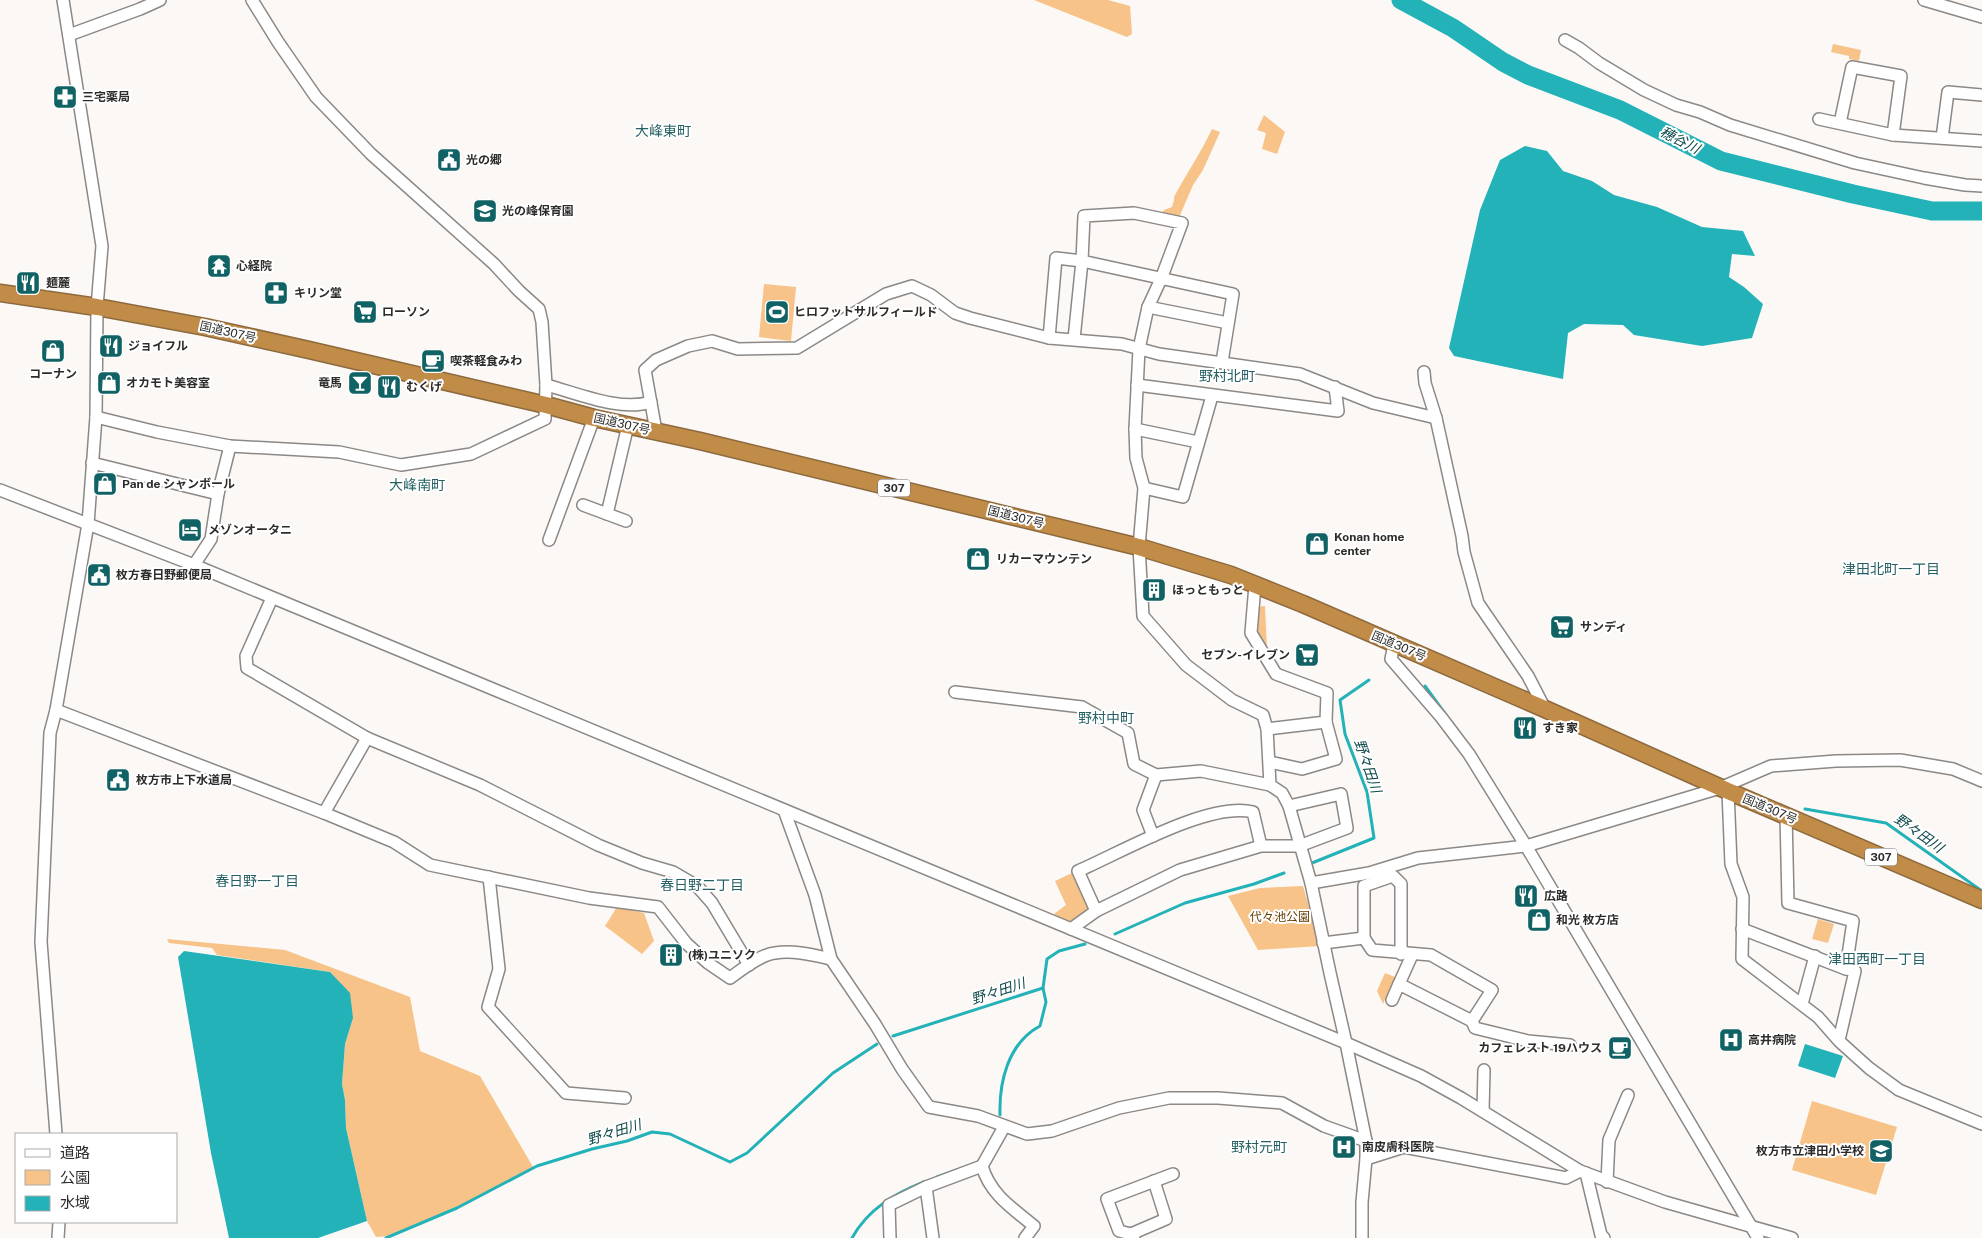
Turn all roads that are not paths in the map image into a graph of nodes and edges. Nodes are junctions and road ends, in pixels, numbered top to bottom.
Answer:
1 (62, 0) edge
2 (160, 0) edge
3 (252, 0) edge
4 (1924, 0) edge
5 (1982, 17) edge
6 (69, 35) junction
7 (1565, 40) dead end
8 (1982, 95) edge
9 (1819, 119) dead end
10 (1840, 123) junction
11 (1893, 135) junction
12 (1942, 138) junction
13 (1982, 141) edge
14 (1982, 186) edge
15 (1082, 261) junction
16 (1161, 279) junction
17 (0, 293) edge
18 (97, 307) junction
19 (1148, 307) junction
20 (1228, 323) junction
21 (1049, 338) junction
22 (1074, 339) junction
23 (1138, 349) junction
24 (1222, 362) junction
25 (1424, 372) dead end
26 (546, 385) junction
27 (1137, 385) junction
28 (1335, 387) junction
29 (1212, 396) junction
30 (651, 402) junction
31 (546, 405) junction
32 (96, 417) junction
33 (594, 418) junction
34 (1436, 418) junction
35 (628, 425) junction
36 (1135, 429) junction
37 (656, 431) junction
38 (1198, 442) junction
39 (230, 446) junction
40 (92, 463) junction
41 (1144, 488) junction
42 (0, 490) edge
43 (218, 494) junction
44 (583, 505) dead end
45 (607, 514) junction
46 (626, 521) dead end
47 (88, 524) junction
48 (549, 540) dead end
49 (1138, 547) junction
50 (194, 565) junction
51 (1255, 585) junction
52 (272, 598) junction
53 (1394, 644) junction
54 (955, 692) dead end
55 (1545, 709) junction
56 (56, 710) junction
57 (1326, 722) junction
58 (1267, 729) junction
59 (367, 738) junction
60 (1270, 762) junction
61 (1156, 775) junction
62 (1982, 781) edge
63 (1270, 785) junction
64 (1724, 790) junction
65 (1289, 806) junction
66 (784, 810) junction
67 (324, 813) junction
68 (1783, 814) junction
69 (1153, 836) junction
70 (1261, 846) junction
71 (1299, 846) junction
72 (1526, 846) junction
73 (489, 877) junction
74 (1311, 883) junction
75 (1982, 900) edge
76 (1096, 911) junction
77 (1071, 929) junction
78 (1742, 929) junction
79 (1364, 938) junction
80 (1323, 943) junction
81 (1406, 954) junction
82 (1815, 956) junction
83 (831, 959) junction
84 (749, 965) junction
85 (1846, 969) junction
86 (1399, 984) junction
87 (1392, 1000) dead end
88 (1802, 1004) junction
89 (1472, 1021) junction
90 (1840, 1036) dead end
91 (1346, 1043) junction
92 (1570, 1045) dead end
93 (1485, 1070) dead end
94 (1628, 1095) dead end
95 (624, 1098) dead end
96 (1483, 1111) junction
97 (1982, 1124) edge
98 (1004, 1127) junction
99 (56, 1133) edge
100 (1366, 1141) junction
101 (1366, 1159) junction
102 (982, 1166) junction
103 (1583, 1172) junction
104 (1173, 1174) dead end
105 (1154, 1181) junction
106 (1607, 1182) junction
107 (926, 1187) junction
108 (59, 1223) edge
109 (1755, 1233) edge
110 (1133, 1236) edge
111 (58, 1238) edge
112 (890, 1238) edge
113 (933, 1238) edge
114 (1025, 1238) edge
115 (1362, 1238) edge
116 (1604, 1238) edge
117 (1792, 1238) edge

1 - 6 street
2 - 6 street
3 - 26 street
4 - 5 street
6 - 18 street
7 - 14 street
8 - 12 street
9 - 10 street
10 - 11 street
10 - 11 street
11 - 12 street
12 - 13 street
15 - 16 street
15 - 16 street
15 - 21 street
15 - 22 street
16 - 19 street
16 - 20 street
17 - 18 highway, 国道307号 / 307
18 - 31 highway, 国道307号 / 307
18 - 32 street
19 - 20 street
19 - 23 street
20 - 24 street
21 - 22 street
21 - 30 street
22 - 23 street
23 - 24 street
23 - 27 street
24 - 28 street
25 - 34 street
26 - 30 street
26 - 31 street
27 - 29 street
27 - 36 street
28 - 29 street
28 - 34 street
29 - 38 street
30 - 37 street
31 - 33 highway, 国道307号 / 307
31 - 39 street
32 - 39 street
32 - 40 street
33 - 35 highway, 国道307号 / 307
33 - 48 street
34 - 55 street
35 - 37 highway, 国道307号 / 307
35 - 45 street
36 - 38 street
36 - 41 street
37 - 49 highway, 国道307号 / 307
38 - 41 street
39 - 43 street
40 - 43 street
40 - 47 street
41 - 49 street
42 - 47 street
43 - 50 street
44 - 45 street
45 - 46 street
47 - 50 street
47 - 56 street
49 - 51 highway, 国道307号 / 307
49 - 58 street
50 - 52 street
51 - 53 highway, 国道307号 / 307
51 - 57 street
52 - 59 street
52 - 66 street
53 - 55 highway, 国道307号 / 307
53 - 72 street
54 - 61 street
55 - 64 highway, 国道307号 / 307
56 - 67 street
56 - 99 street
57 - 58 street
57 - 60 street
58 - 60 street
59 - 67 street
59 - 84 street
60 - 63 street
61 - 63 street
61 - 69 street
62 - 64 street
63 - 65 street
64 - 68 highway, 国道307号 / 307
64 - 72 street
64 - 78 street
65 - 71 street
65 - 71 street
66 - 77 street
66 - 83 street
67 - 73 street
68 - 75 highway, 国道307号 / 307
68 - 85 street
69 - 70 street
69 - 76 street
70 - 71 street
70 - 76 street
71 - 74 street
72 - 74 street
72 - 109 street
73 - 84 street
73 - 95 street
74 - 80 street
76 - 77 street
77 - 91 street
78 - 82 street
78 - 88 street
79 - 80 street
79 - 81 street
79 - 81 street
80 - 91 street
81 - 86 street
81 - 89 street
82 - 85 street
82 - 88 street
83 - 84 street
83 - 98 street
85 - 90 street
86 - 87 street
86 - 89 street
88 - 97 street
89 - 92 street
91 - 96 street
91 - 100 street
93 - 96 street
94 - 106 street
96 - 103 street
98 - 100 street
98 - 102 street
100 - 101 street
101 - 103 street
101 - 115 street
102 - 107 street
102 - 114 street
103 - 106 street
103 - 116 street
104 - 105 street
105 - 110 street
105 - 110 street
106 - 109 street
107 - 112 street
107 - 113 street
108 - 111 street
109 - 117 street

